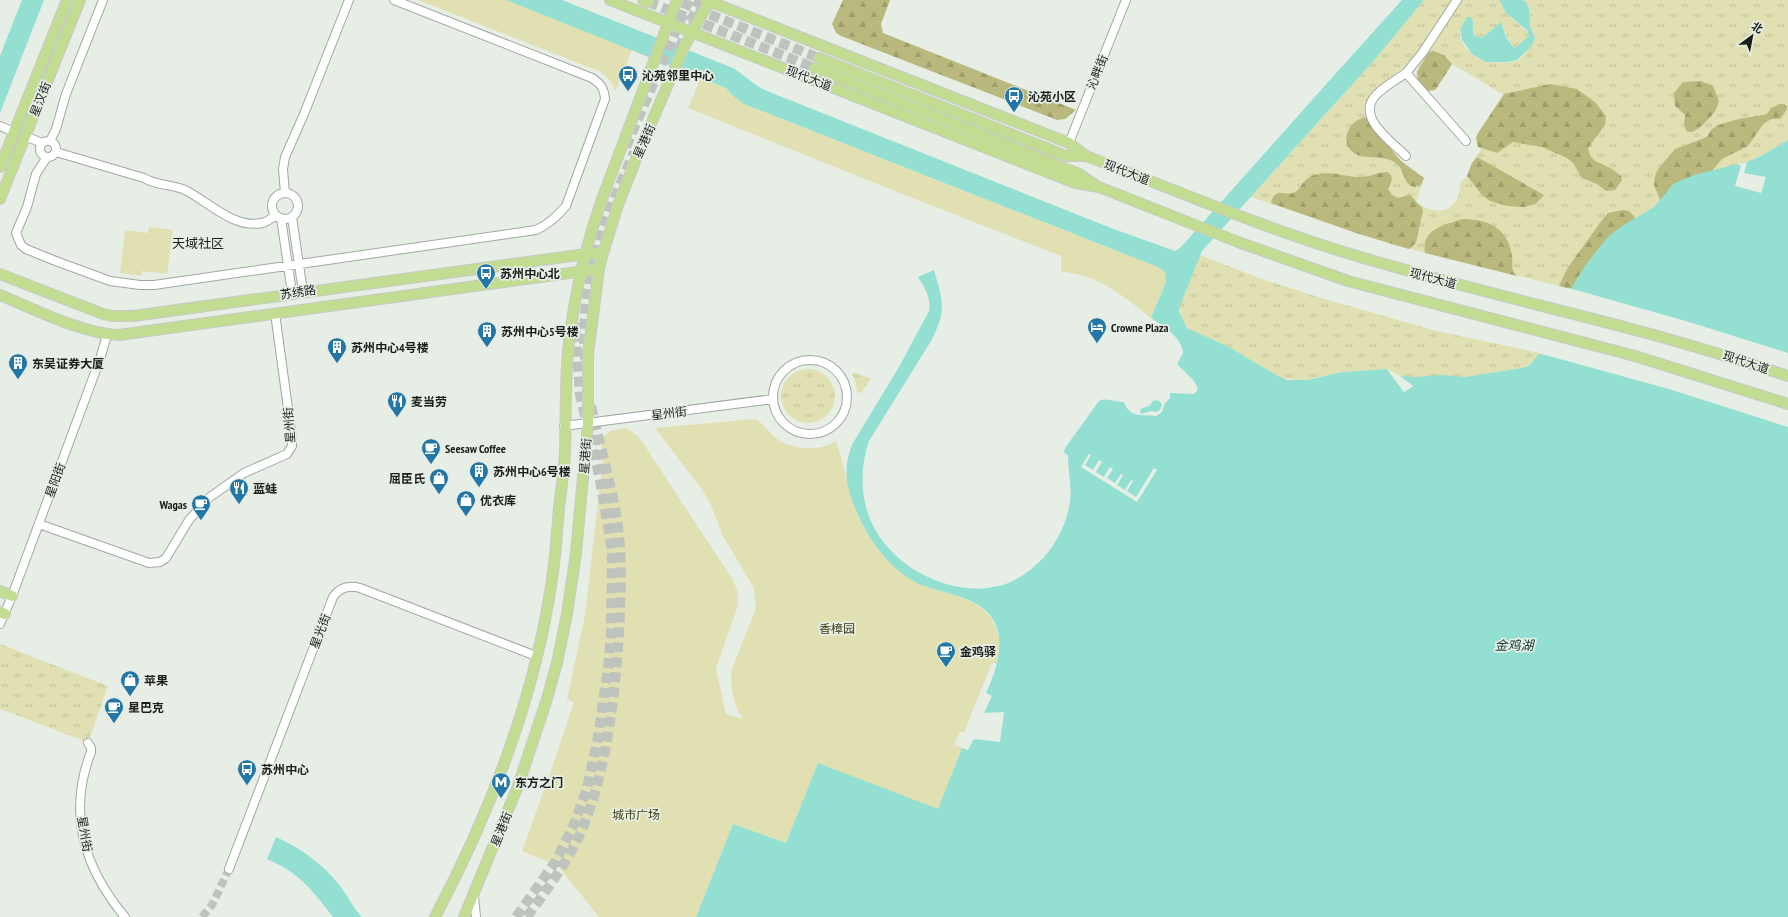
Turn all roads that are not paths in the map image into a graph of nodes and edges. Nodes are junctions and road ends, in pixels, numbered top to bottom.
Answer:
1 (67, 0) edge
2 (80, 0) edge
3 (103, 0) edge
4 (349, 0) edge
5 (394, 0) edge
6 (610, 0) edge
7 (677, 0) edge
8 (709, 0) edge
9 (1126, 0) edge
10 (1457, 0) edge
11 (667, 23) junction
12 (691, 33) junction
13 (819, 58) tunnel mouth
14 (815, 68) tunnel mouth
15 (1406, 73) junction
16 (1, 127) edge
17 (14, 132) junction
18 (25, 136) junction
19 (1466, 141) dead end
20 (46, 142) junction
21 (1069, 143) junction
22 (56, 152) junction
23 (1086, 156) junction
24 (1406, 156) dead end
25 (47, 157) junction
26 (0, 167) edge
27 (1099, 187) junction
28 (285, 193) junction
29 (0, 199) edge
30 (292, 216) junction
31 (278, 217) junction
32 (603, 253) junction
33 (586, 254) junction
34 (299, 262) junction
35 (288, 264) junction
36 (599, 269) junction
37 (581, 272) junction
38 (0, 274) edge
39 (303, 292) junction
40 (292, 293) junction
41 (0, 295) edge
42 (275, 313) junction
43 (107, 335) junction
44 (1788, 376) edge
45 (773, 399) junction
46 (1788, 404) edge
47 (588, 423) junction
48 (564, 426) junction
49 (39, 524) junction
50 (0, 591) edge
51 (12, 596) junction
52 (2, 613) edge
53 (0, 624) edge
54 (536, 656) junction
55 (88, 743) dead end
56 (229, 870) tunnel mouth
57 (474, 896) junction
58 (125, 917) edge
59 (435, 917) edge
60 (464, 917) edge
61 (476, 917) edge

1 - 17 main road, 星汉街
2 - 18 main road, 星汉街
3 - 20 street
4 - 28 street
5 - 34 street
6 - 11 main road, 现代大道
7 - 11 main road, 星港街
8 - 12 main road, 星港街
8 - 21 main road, 现代大道
9 - 21 street, 沁畔街
10 - 15 street
11 - 12 main road, 现代大道
11 - 33 main road, 星港街
12 - 27 main road, 现代大道
12 - 32 main road, 星港街
13 - 23 main road, 现代大道
14 - 27 main road, 现代大道
15 - 19 street
15 - 24 street
16 - 17 street
17 - 26 main road, 星汉街
18 - 20 street
18 - 29 main road, 星汉街
20 - 22 street
20 - 25 street
21 - 23 main road, 现代大道
22 - 25 street
22 - 31 street
23 - 44 main road, 现代大道
25 - 35 street
27 - 46 main road, 现代大道
28 - 30 street
28 - 31 street
30 - 31 street
30 - 34 street
31 - 35 street
32 - 33 main road, 苏绣路
32 - 36 main road, 星港街
33 - 37 main road, 星港街
33 - 39 main road, 苏绣路
34 - 35 street
34 - 39 street
35 - 40 street
36 - 37 main road, 苏绣路
36 - 47 main road, 星港街
37 - 42 main road, 苏绣路
37 - 48 main road, 星港街
38 - 40 main road, 苏绣路
39 - 40 main road, 苏绣路
41 - 43 main road, 苏绣路
42 - 43 main road, 苏绣路
42 - 49 street, 星州街
43 - 49 street, 星阳街
45 - 45 street
45 - 47 street, 星州街
47 - 48 street, 星州街
47 - 57 main road, 星港街
48 - 54 main road, 星港街
49 - 51 street, 星阳街
50 - 51 main road
51 - 52 street, 星阳街
52 - 53 street, 星阳街
54 - 56 street, 星光街
54 - 59 main road, 星港街
55 - 58 street, 星州街
57 - 60 main road, 星港街
57 - 61 street

